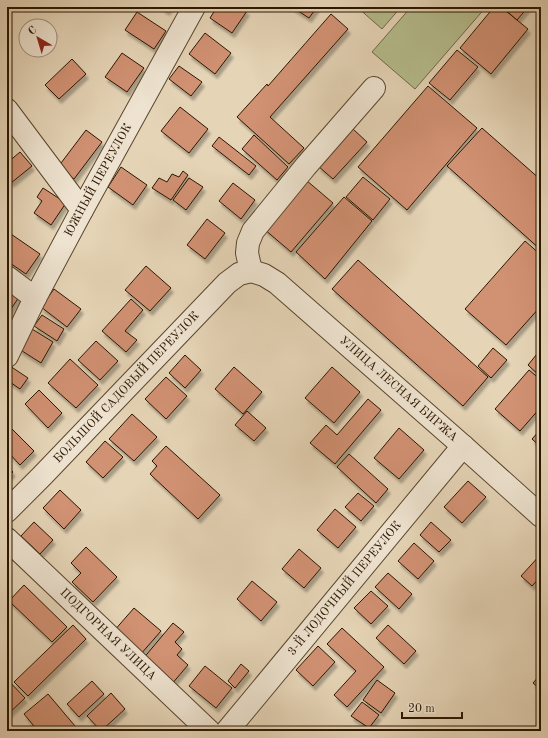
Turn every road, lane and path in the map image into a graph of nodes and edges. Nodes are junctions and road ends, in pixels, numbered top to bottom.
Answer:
1 (194, 7) edge
2 (374, 88) dead end
3 (7, 110) edge
4 (82, 210) junction
5 (251, 271) junction
6 (7, 277) edge
7 (35, 298) junction
8 (7, 356) edge
9 (463, 446) junction
10 (7, 511) edge
11 (541, 516) edge
12 (7, 539) edge
13 (209, 731) edge
14 (227, 731) edge

1 - 4 street, ЮЖНЫЙ ПЕРЕУЛОК
2 - 5 street
3 - 4 street
4 - 7 street, ЮЖНЫЙ ПЕРЕУЛОК
5 - 9 street, УЛИЦА ЛЕСНАЯ БИРЖА
5 - 10 street, БОЛЬШОЙ САДОВЫЙ ПЕРЕУЛОК
6 - 7 street
7 - 8 street, ЮЖНЫЙ ПЕРЕУЛОК
9 - 11 street, УЛИЦА ЛЕСНАЯ БИРЖА
9 - 14 street, 3-Й ЛОДОЧНЫЙ ПЕРЕУЛОК
12 - 13 street, ПОДГОРНАЯ УЛИЦА

